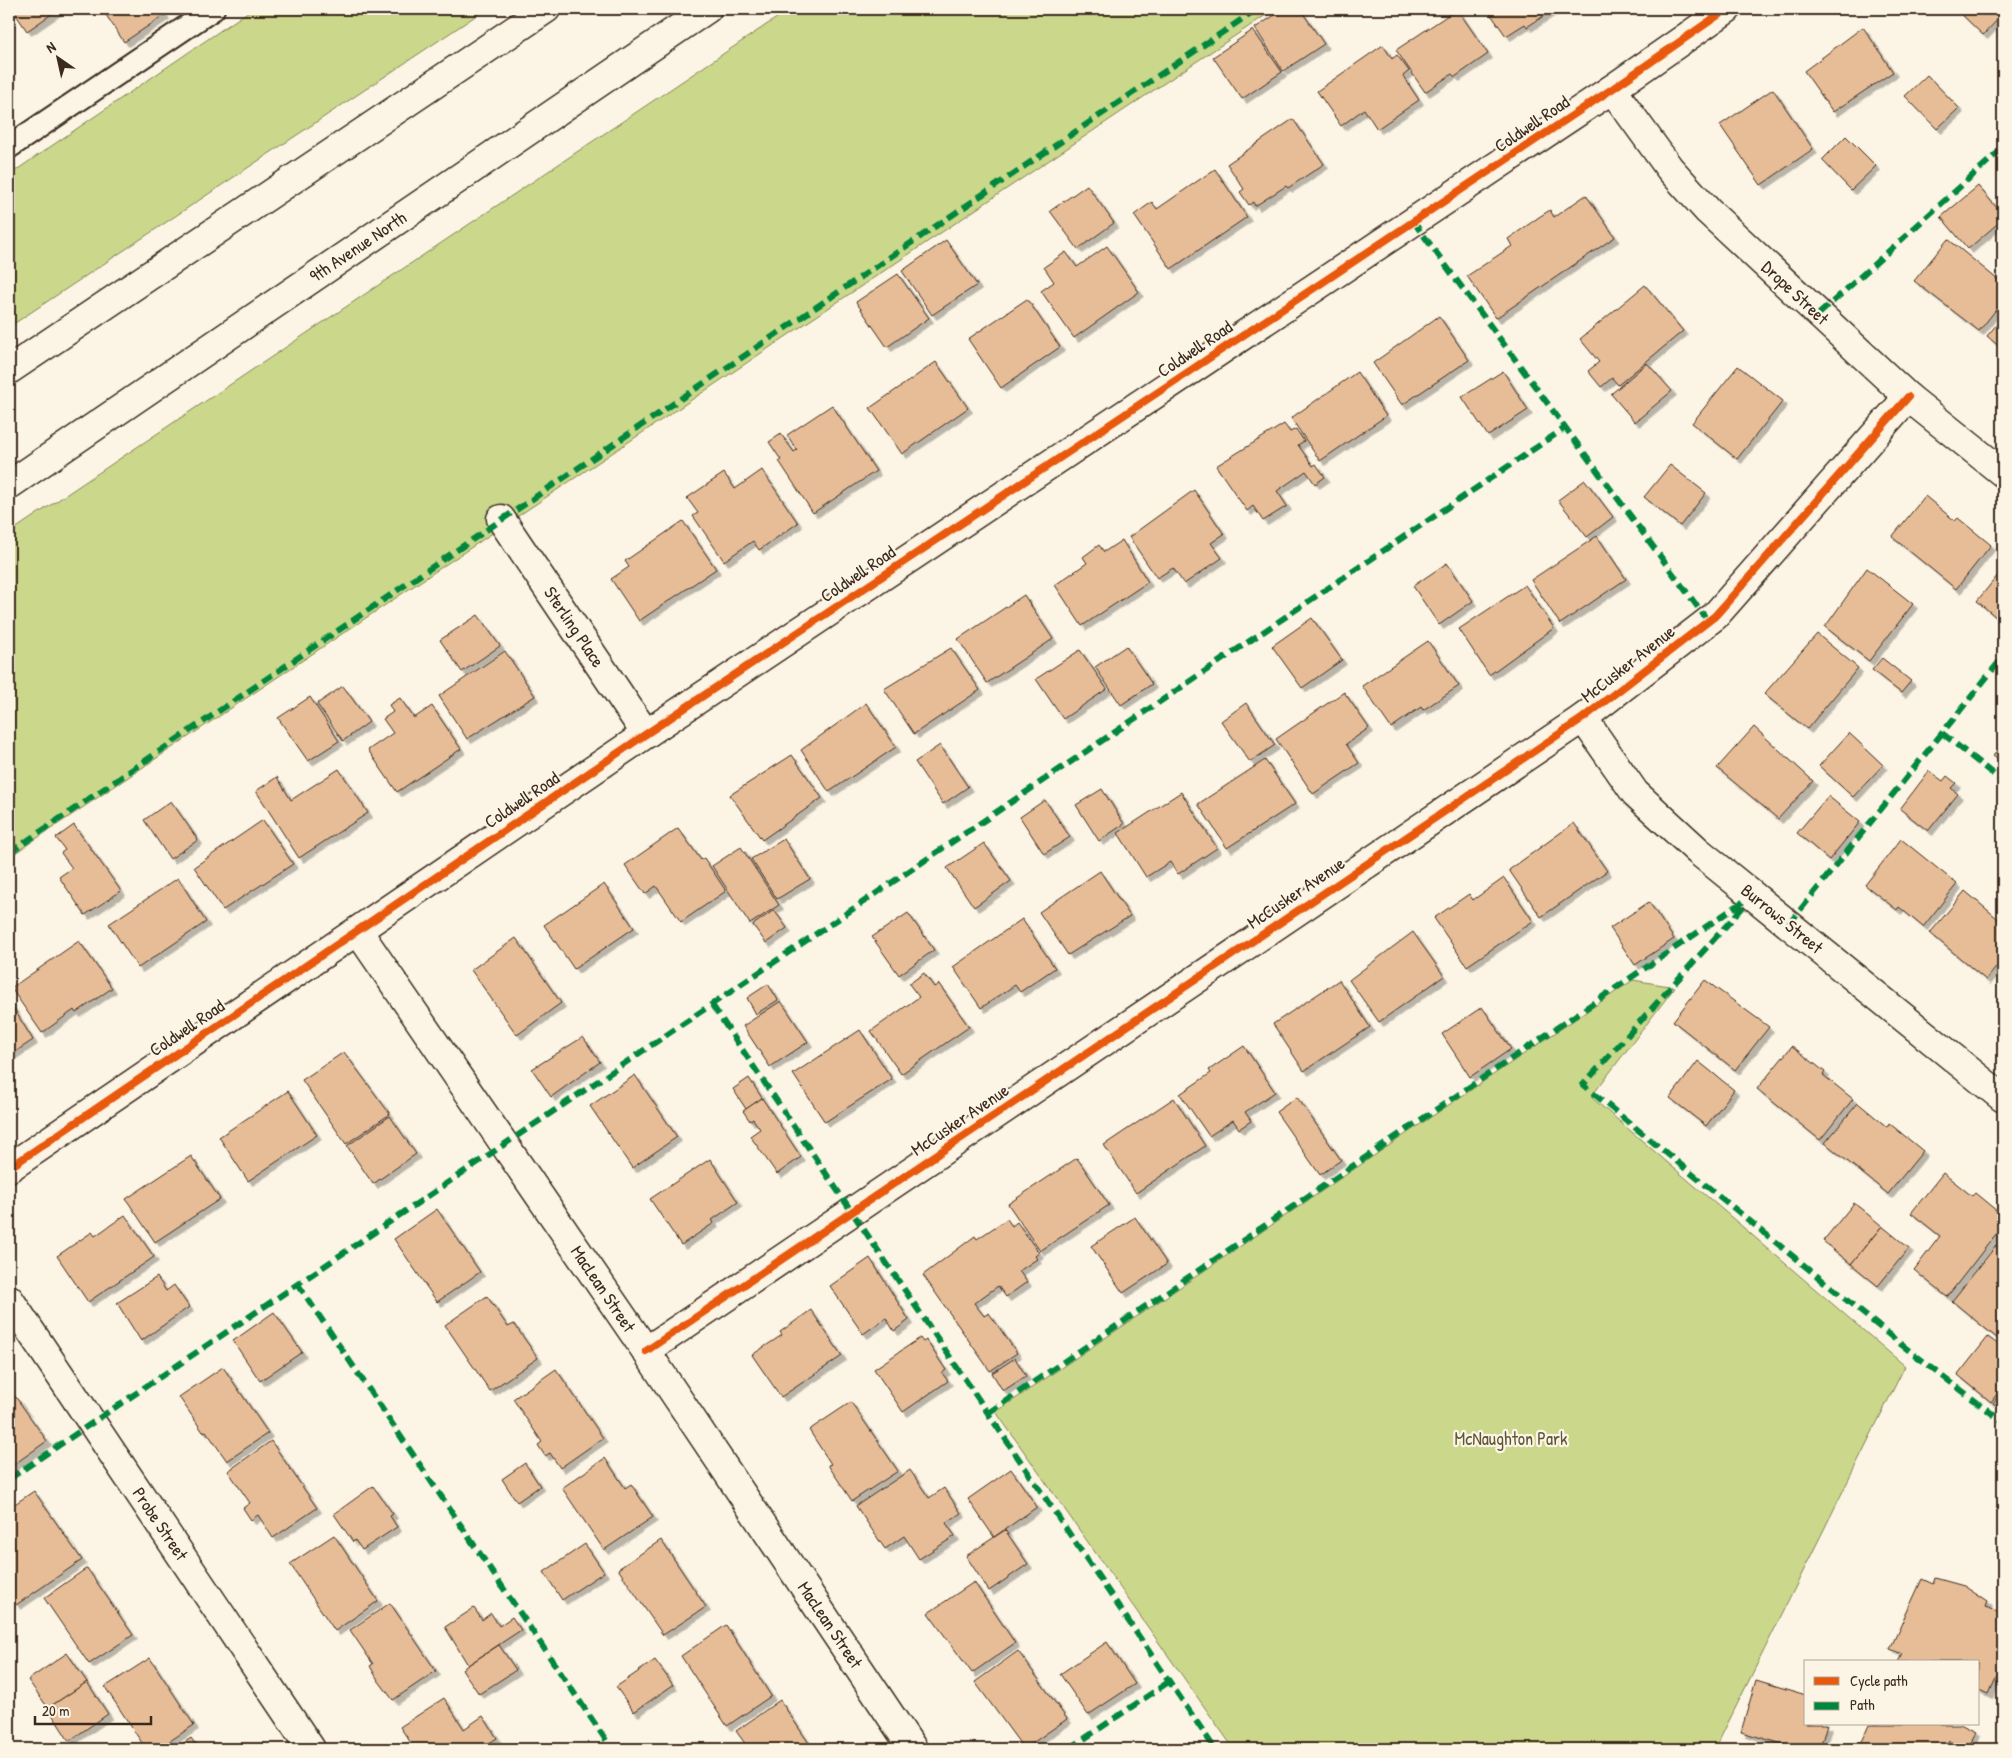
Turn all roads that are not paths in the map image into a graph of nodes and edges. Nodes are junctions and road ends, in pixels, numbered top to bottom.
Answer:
1 (213, 9) edge
2 (546, 9) edge
3 (706, 9) edge
4 (1727, 9) edge
5 (1612, 89) junction
6 (9, 147) edge
7 (9, 370) edge
8 (1908, 397) junction
9 (2003, 473) edge
10 (9, 485) edge
11 (501, 520) dead end
12 (1583, 718) junction
13 (646, 734) junction
14 (358, 931) junction
15 (2003, 1098) edge
16 (9, 1168) edge
17 (9, 1299) edge
18 (646, 1351) junction
19 (311, 1749) edge
20 (913, 1749) edge

1 - 6 lane
2 - 7 street
3 - 10 street, 9th Avenue North
4 - 5 street, Coldwell Road
5 - 8 street, Drope Street
5 - 13 street, Coldwell Road
8 - 9 street, Drope Street
8 - 12 street, McCusker Avenue
11 - 13 street, Sterling Place
12 - 15 street, Burrows Street
12 - 18 street, McCusker Avenue
13 - 14 street, Coldwell Road
14 - 16 street, Coldwell Road
14 - 18 street, MacLean Street
17 - 19 street, Probe Street
18 - 20 street, MacLean Street

